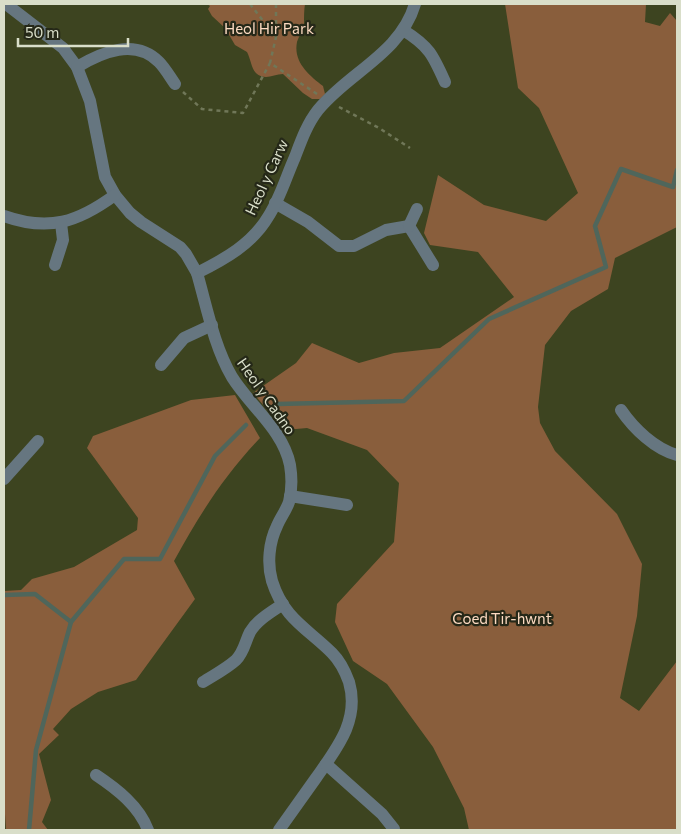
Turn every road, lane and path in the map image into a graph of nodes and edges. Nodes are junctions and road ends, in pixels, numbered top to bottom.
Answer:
1 (6, 4) edge
2 (250, 4) edge
3 (276, 4) edge
4 (415, 4) edge
5 (403, 30) junction
6 (276, 37) junction
7 (270, 63) junction
8 (77, 67) junction
9 (445, 82) dead end
10 (175, 84) joint
11 (327, 100) junction
12 (410, 148) dead end
13 (115, 195) junction
14 (275, 203) junction
15 (417, 209) dead end
16 (4, 216) edge
17 (61, 223) junction
18 (409, 226) junction
19 (55, 265) dead end
20 (433, 265) dead end
21 (197, 273) junction
22 (212, 325) junction
23 (161, 365) dead end
24 (621, 410) dead end
25 (38, 441) dead end
26 (677, 455) edge
27 (4, 479) edge
28 (290, 496) junction
29 (347, 505) dead end
30 (283, 604) junction
31 (203, 682) dead end
32 (326, 764) junction
33 (96, 775) dead end
34 (394, 829) edge
35 (148, 830) edge
36 (279, 830) edge

1 - 8 street, Heol y Cadno
2 - 6 path
3 - 6 path
4 - 5 street, Heol y Carw
5 - 9 street
5 - 11 street, Heol y Carw
6 - 7 path
7 - 10 path
7 - 11 path
8 - 10 street
8 - 13 street, Heol y Cadno
11 - 12 path
11 - 14 street, Heol y Carw
13 - 17 street
13 - 21 street, Heol y Cadno
14 - 18 street
14 - 21 street, Heol y Carw
15 - 18 street
16 - 17 street
17 - 19 street
18 - 20 street
21 - 22 street, Heol y Cadno
22 - 23 street
22 - 28 street, Heol y Cadno
24 - 26 street
25 - 27 street
28 - 29 street
28 - 30 street, Heol y Cadno
30 - 31 street
30 - 32 street, Heol y Cadno
32 - 34 street
32 - 36 street, Heol y Cadno
33 - 35 street

